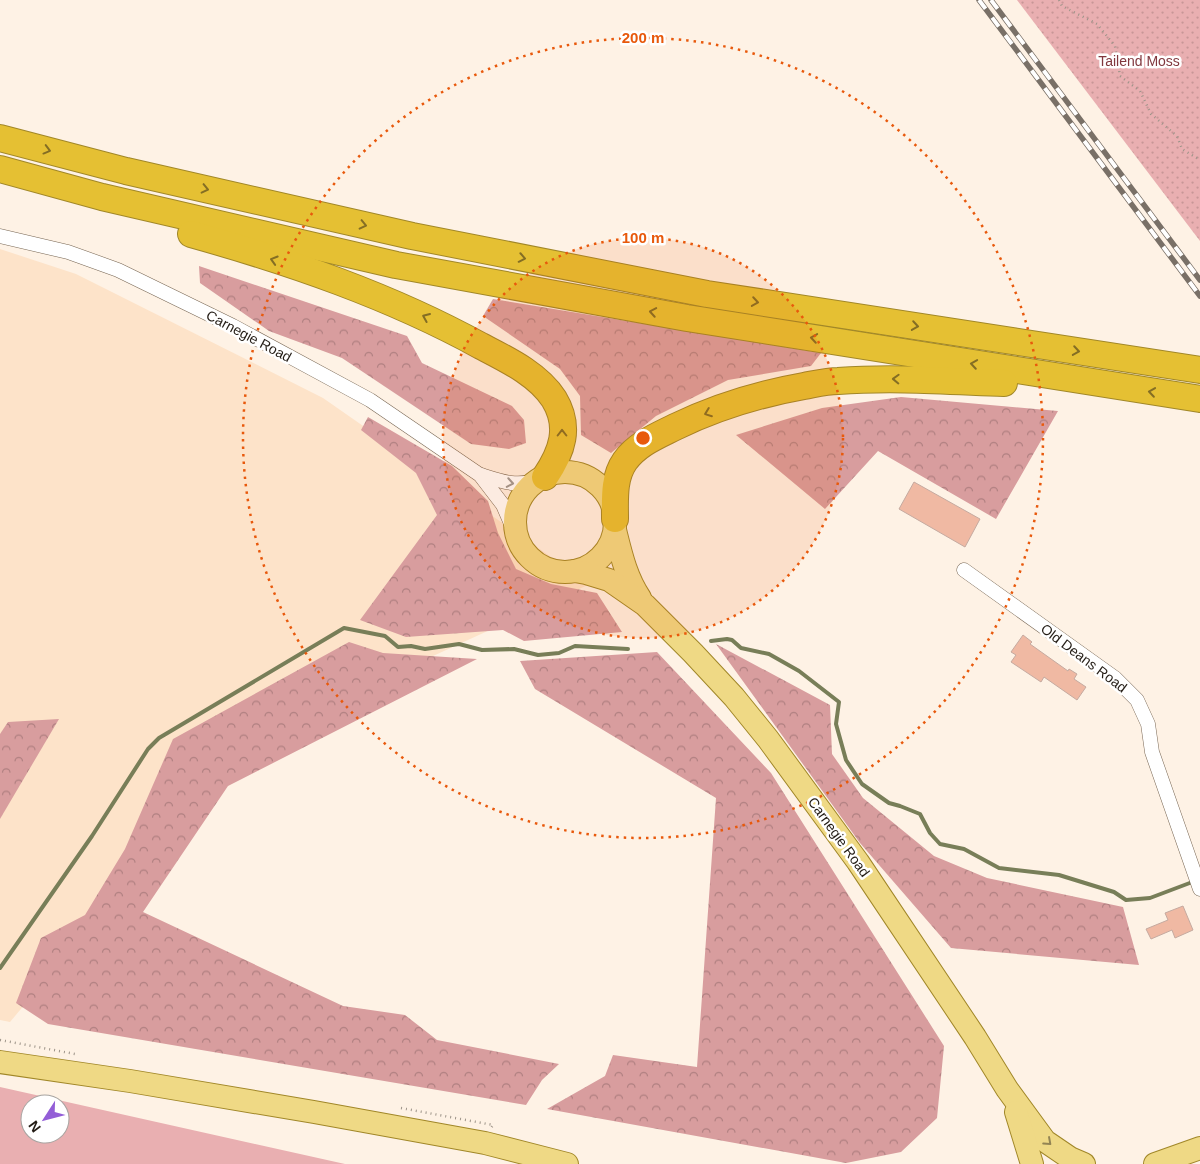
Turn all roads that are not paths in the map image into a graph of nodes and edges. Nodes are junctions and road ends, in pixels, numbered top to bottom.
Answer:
1 (0, 138) edge
2 (0, 169) edge
3 (0, 181) edge
4 (0, 236) edge
5 (1200, 370) edge
6 (1120, 387) junction
7 (1200, 399) edge
8 (480, 475) junction
9 (542, 478) junction
10 (615, 525) junction
11 (519, 542) junction
12 (964, 570) dead end
13 (575, 571) junction
14 (645, 605) junction
15 (1197, 883) edge
16 (0, 1062) edge
17 (1007, 1090) junction
18 (1200, 1148) edge
19 (565, 1163) edge
20 (584, 1164) edge
21 (1032, 1164) edge
22 (1084, 1164) edge
23 (1155, 1164) edge

1 -> 5 highway
6 -> 2 highway
9 -> 3 highway
4 - 8 street, Carnegie Road
7 -> 6 highway
6 -> 10 highway
8 -> 9 street, Carnegie Road
8 - 11 street, Carnegie Road
9 - 10 main road
9 - 11 main road
10 - 13 main road
10 - 14 main road, Carnegie Road
11 - 13 main road
12 - 15 street, Old Deans Road
13 - 14 main road, Carnegie Road
14 - 17 main road, Carnegie Road
16 - 19 main road
17 - 21 main road, Carnegie Road
17 -> 22 main road, Carnegie Road
18 - 23 main road
19 - 20 main road

